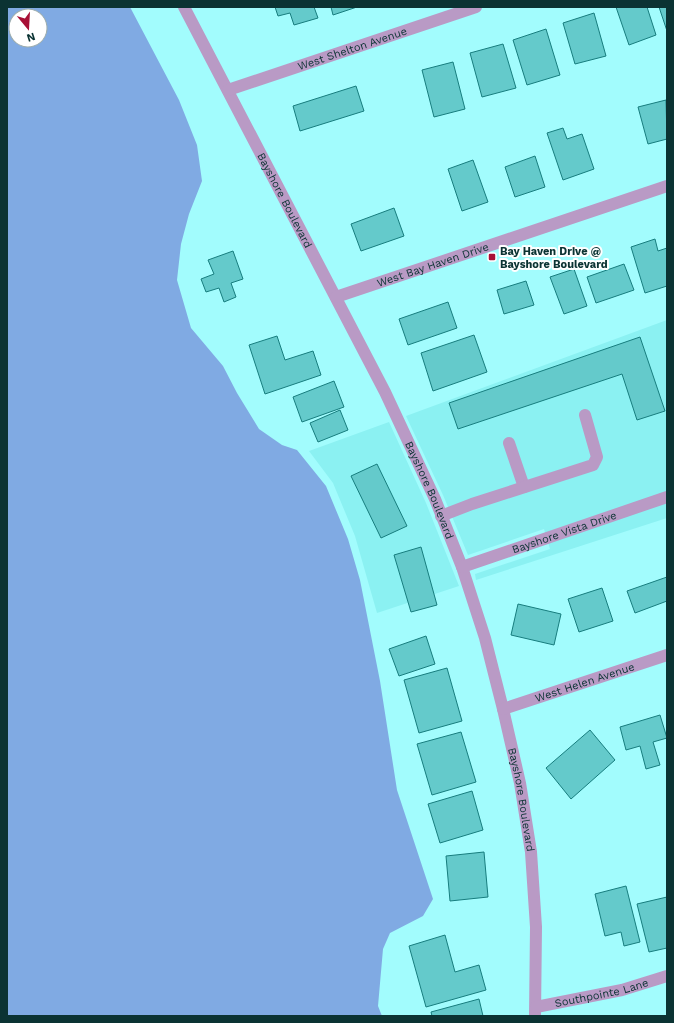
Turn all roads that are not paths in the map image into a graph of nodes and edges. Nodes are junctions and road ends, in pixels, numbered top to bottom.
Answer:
1 (184, 7) edge
2 (476, 7) edge
3 (228, 90) junction
4 (667, 186) edge
5 (336, 296) junction
6 (585, 414) dead end
7 (508, 443) dead end
8 (524, 487) junction
9 (667, 497) edge
10 (442, 516) junction
11 (462, 567) junction
12 (667, 655) edge
13 (503, 709) junction
14 (667, 976) edge
15 (535, 1012) edge

1 - 3 street, Bayshore Boulevard
2 - 3 street, West Shelton Avenue
3 - 5 street, Bayshore Boulevard
4 - 5 street, West Bay Haven Drive
5 - 10 street, Bayshore Boulevard
6 - 8 street
7 - 8 street
8 - 10 street
9 - 11 street, Bayshore Vista Drive
10 - 11 street, Bayshore Boulevard
11 - 13 street, Bayshore Boulevard
12 - 13 street, West Helen Avenue
13 - 15 street, Bayshore Boulevard
14 - 15 street, Southpointe Lane

